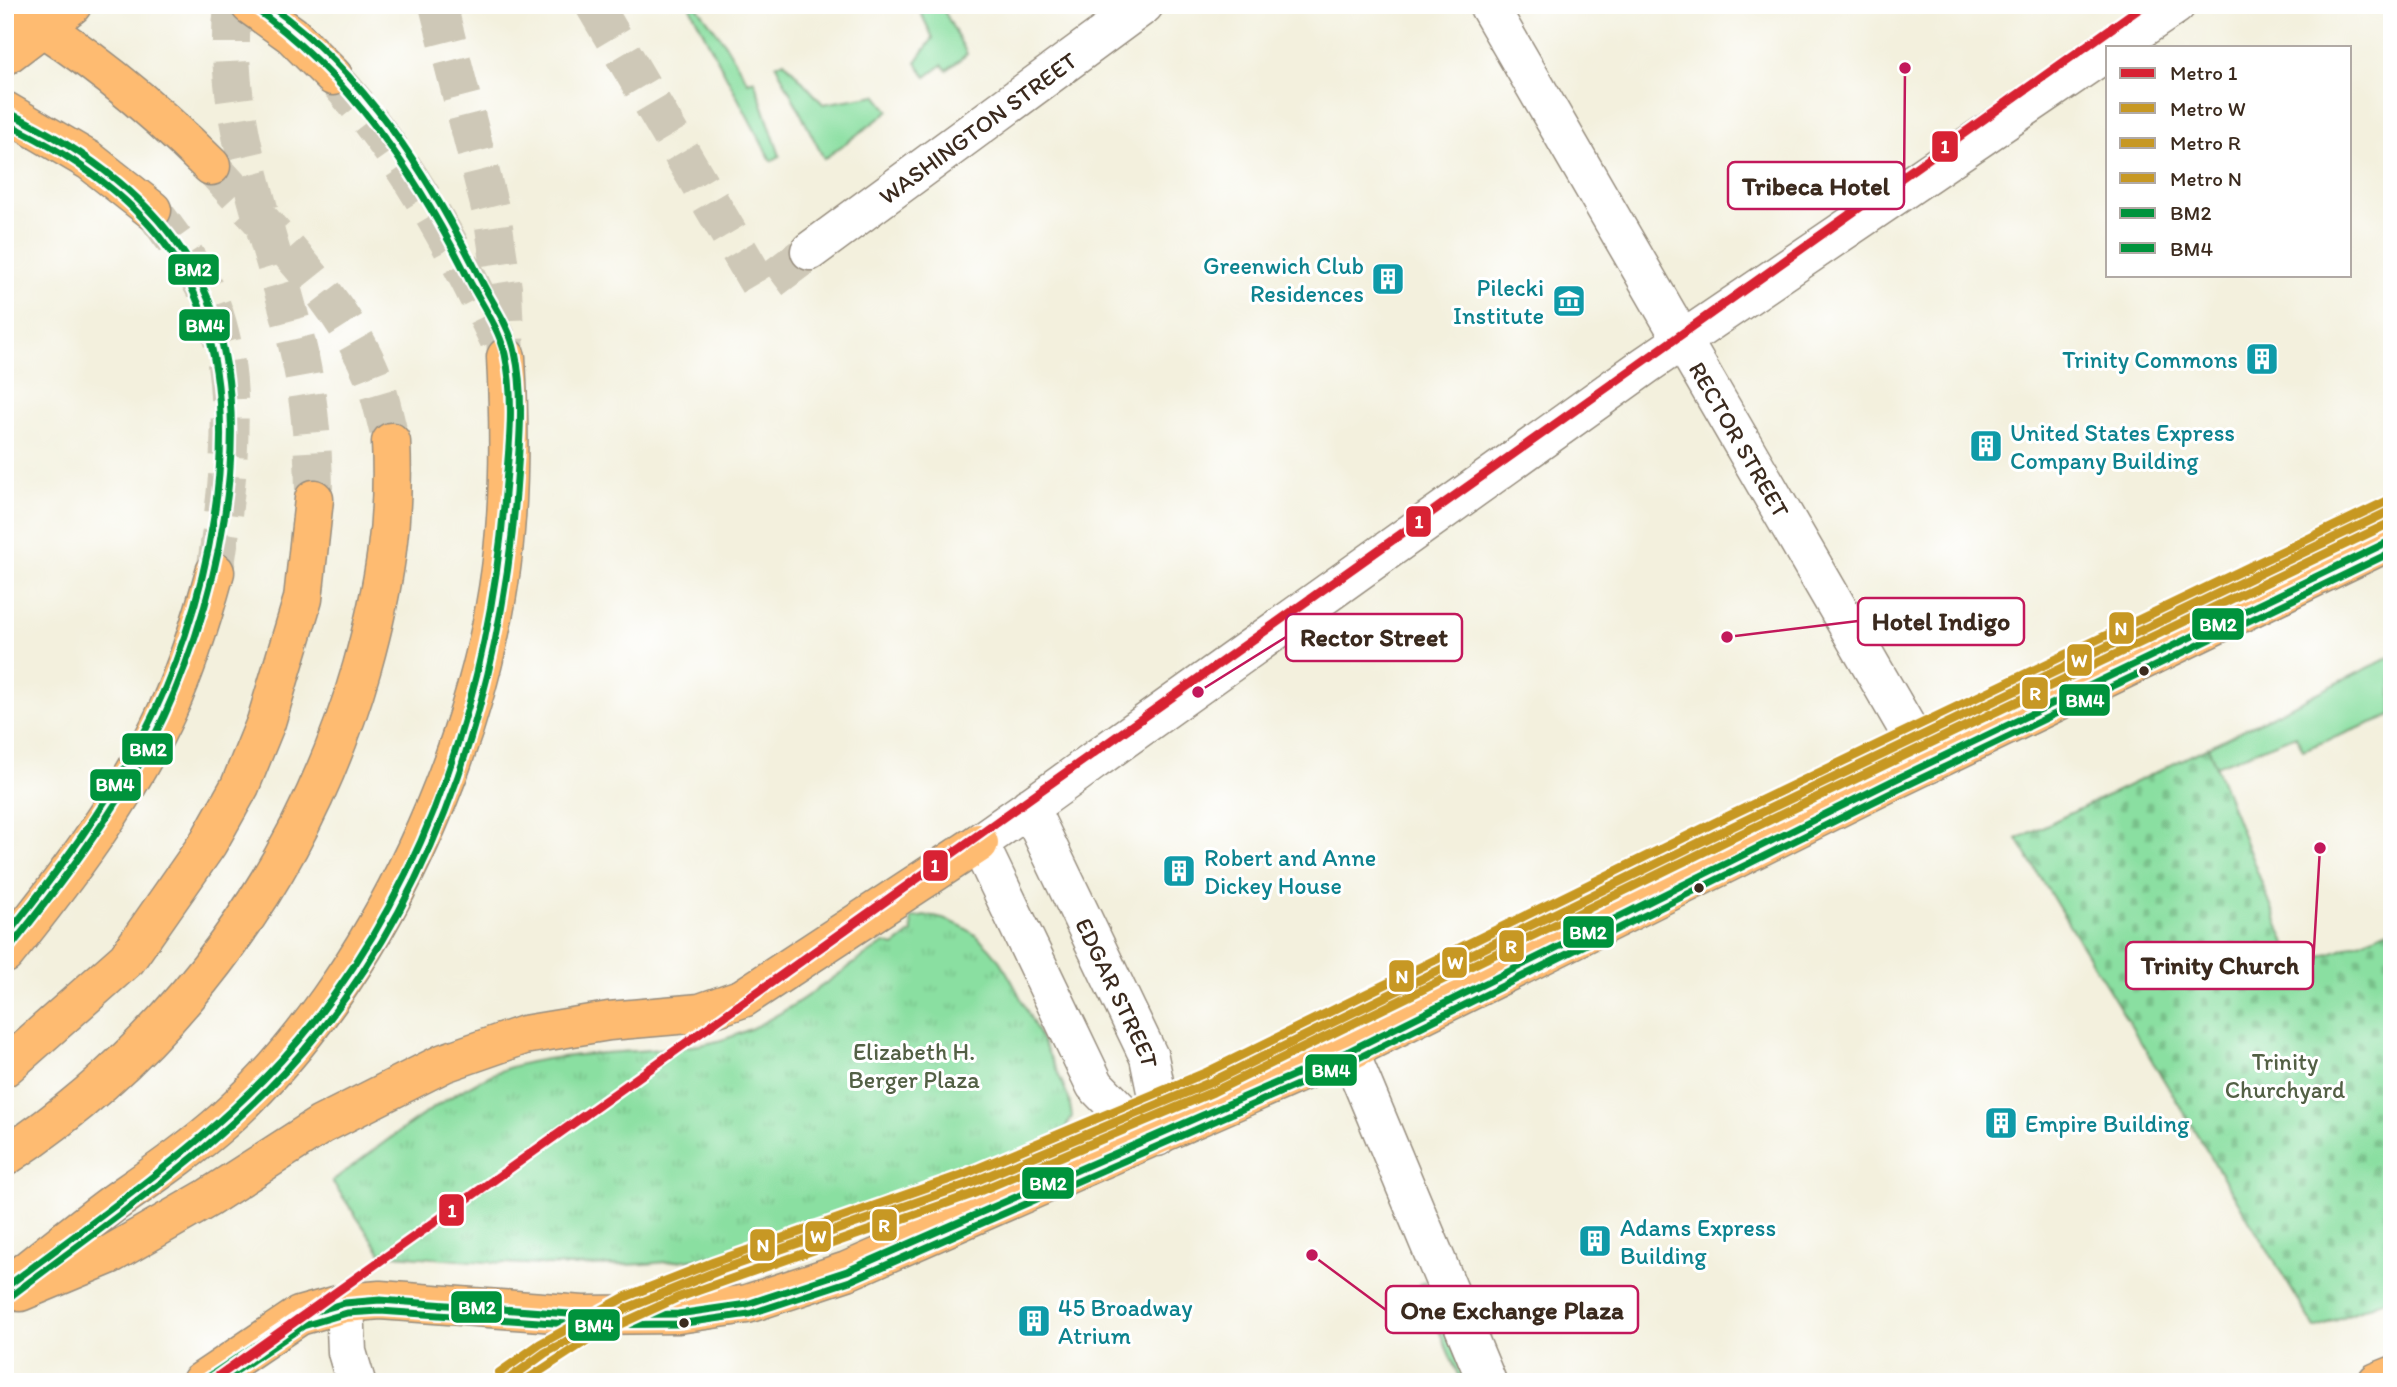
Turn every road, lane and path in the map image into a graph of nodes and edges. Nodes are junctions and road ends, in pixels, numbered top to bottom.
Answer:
1 (7, 5) edge
2 (250, 5) edge
3 (1144, 5) edge
4 (1488, 5) edge
5 (2176, 5) edge
6 (58, 16) edge
7 (2115, 46) edge
8 (2106, 52) edge
9 (5, 56) edge
10 (333, 76) tunnel mouth
11 (5, 111) edge
12 (211, 166) tunnel mouth
13 (152, 210) tunnel mouth
14 (810, 251) tunnel mouth
15 (1682, 340) junction
16 (506, 357) tunnel mouth
17 (391, 442) tunnel mouth
18 (314, 499) tunnel mouth
19 (2392, 540) edge
20 (215, 572) tunnel mouth
21 (1928, 764) junction
22 (1029, 807) junction
23 (979, 844) junction
24 (5, 954) edge
25 (1349, 1051) junction
26 (5, 1067) edge
27 (1157, 1137) junction
28 (5, 1157) edge
29 (5, 1288) edge
30 (5, 1299) edge
31 (345, 1303) junction
32 (2392, 1376) edge
33 (201, 1382) edge
34 (356, 1382) edge
35 (1487, 1382) edge
36 (2377, 1382) edge

1 - 6 main road
2 - 10 main road
3 - 14 street, WASHINGTON STREET
4 - 15 street, RECTOR STREET
5 - 7 street
6 - 9 main road
6 - 12 main road
8 - 15 street
11 - 13 main road
15 - 21 street, RECTOR STREET
15 - 22 street
16 - 29 main road
17 - 28 main road
18 - 26 main road
19 - 21 main road
20 - 24 main road
21 - 25 main road
22 - 23 street
22 - 27 street, EDGAR STREET
23 - 27 street
23 - 30 main road
25 - 27 main road
25 - 35 street
27 - 31 main road
31 - 33 main road
31 - 34 street
32 - 36 main road

